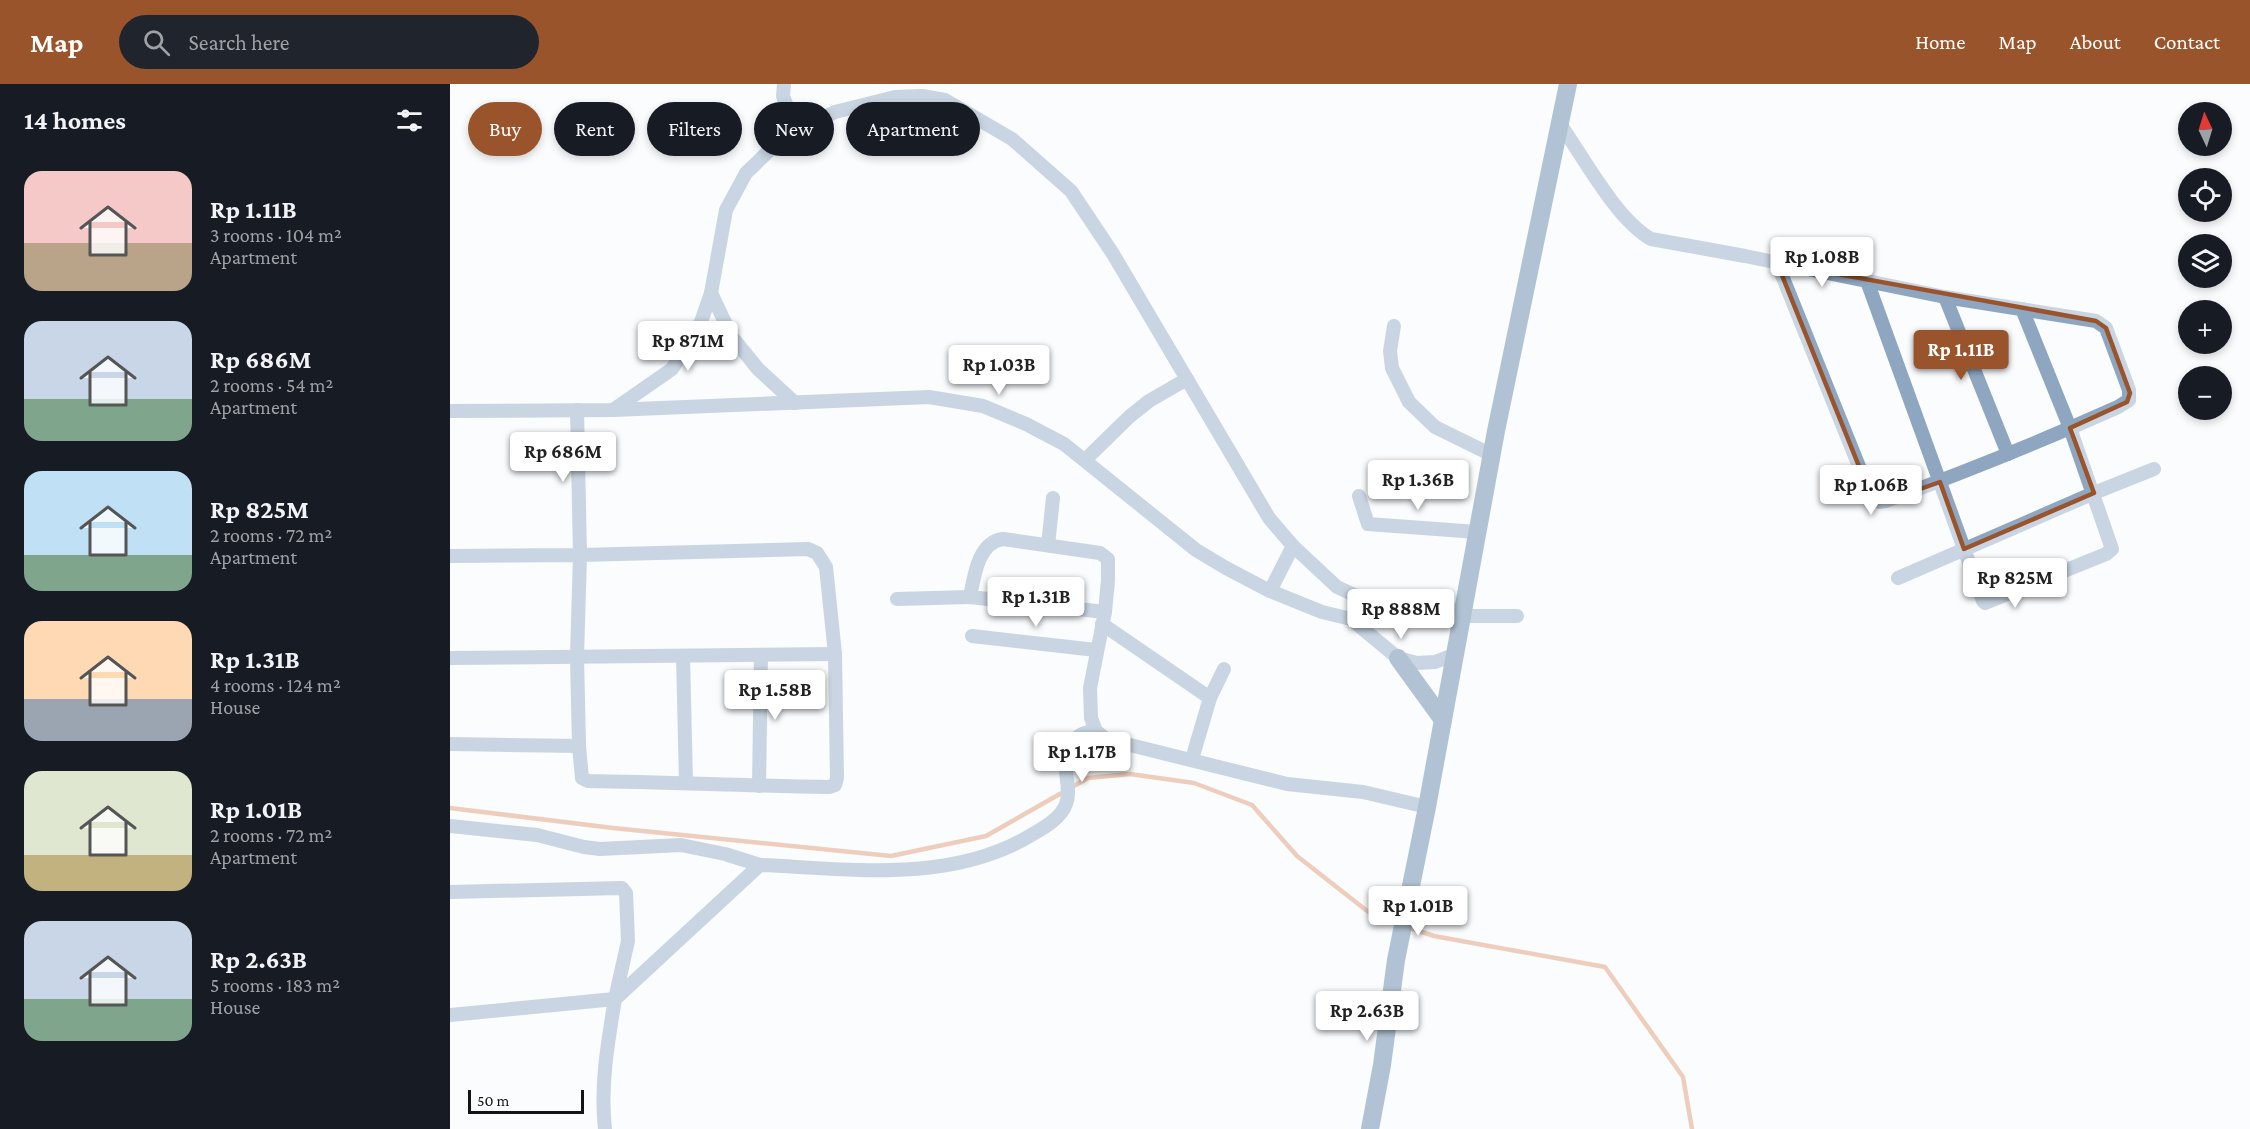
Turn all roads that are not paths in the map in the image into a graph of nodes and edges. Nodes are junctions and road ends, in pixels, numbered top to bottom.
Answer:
1 (784, 84) edge
2 (1568, 84) edge
3 (785, 102) edge
4 (834, 112) edge
5 (1560, 124) junction
6 (764, 156) edge
7 (1777, 263) junction
8 (1867, 281) junction
9 (711, 293) junction
10 (1945, 297) junction
11 (2022, 309) junction
12 (1394, 326) dead end
13 (1187, 379) junction
14 (795, 404) junction
15 (577, 410) junction
16 (613, 410) junction
17 (450, 411) edge
18 (2070, 428) junction
19 (2008, 454) junction
20 (1492, 455) junction
21 (1085, 460) junction
22 (2154, 469) dead end
23 (1940, 482) junction
24 (2094, 493) junction
25 (1359, 496) dead end
26 (1053, 498) dead end
27 (1477, 532) junction
28 (1048, 545) junction
29 (1293, 546) junction
30 (1964, 549) junction
31 (580, 555) junction
32 (450, 556) edge
33 (1898, 578) dead end
34 (1270, 591) junction
35 (970, 597) junction
36 (1361, 598) junction
37 (897, 599) dead end
38 (1463, 613) junction
39 (1517, 616) dead end
40 (1103, 618) junction
41 (1352, 619) junction
42 (972, 636) dead end
43 (1096, 650) junction
44 (835, 654) junction
45 (1456, 654) junction
46 (761, 655) junction
47 (577, 656) junction
48 (683, 656) junction
49 (450, 658) edge
50 (1398, 658) junction
51 (1224, 669) dead end
52 (1210, 698) junction
53 (1443, 720) junction
54 (1096, 731) junction
55 (450, 744) edge
56 (579, 746) junction
57 (1192, 759) junction
58 (686, 782) junction
59 (759, 786) junction
60 (1427, 807) junction
61 (450, 826) edge
62 (760, 865) junction
63 (450, 892) edge
64 (615, 999) junction
65 (450, 1016) edge
66 (605, 1129) edge
67 (1370, 1129) edge

1 - 3 street
2 - 5 street
4 - 13 street
5 - 7 street
5 - 20 street
6 - 9 street
7 - 8 street
7 - 23 street
8 - 10 street
8 - 23 street
9 - 14 street
9 - 16 street
10 - 11 street
10 - 19 street
11 - 18 street
11 - 18 street
12 - 20 street
13 - 21 street
13 - 29 street
14 - 16 street
14 - 21 street
15 - 16 street
15 - 17 street
15 - 31 street
18 - 19 street
18 - 24 street
19 - 23 street
20 - 27 street
21 - 34 street
22 - 24 street
23 - 30 street
24 - 30 street
24 - 30 street
25 - 27 street
26 - 28 street
27 - 38 street
28 - 35 street
28 - 40 street
29 - 34 street
29 - 36 street
30 - 33 street
31 - 32 street
31 - 44 street
31 - 47 street
34 - 41 street
35 - 37 street
35 - 40 street
36 - 38 street
36 - 41 street
38 - 39 street
38 - 45 street
40 - 43 street
40 - 52 street
41 - 50 street
42 - 43 street
43 - 54 street
44 - 46 street
44 - 59 street
45 - 50 street
45 - 53 street
46 - 48 street
46 - 59 street
47 - 48 street
47 - 49 street
47 - 56 street
48 - 58 street
50 - 53 street
51 - 52 street
52 - 57 street
53 - 60 street
54 - 57 street
54 - 62 street
55 - 56 street
56 - 58 street
57 - 60 street
58 - 59 street
60 - 67 street
61 - 62 street
62 - 64 street
63 - 64 street
64 - 65 street
64 - 66 street

